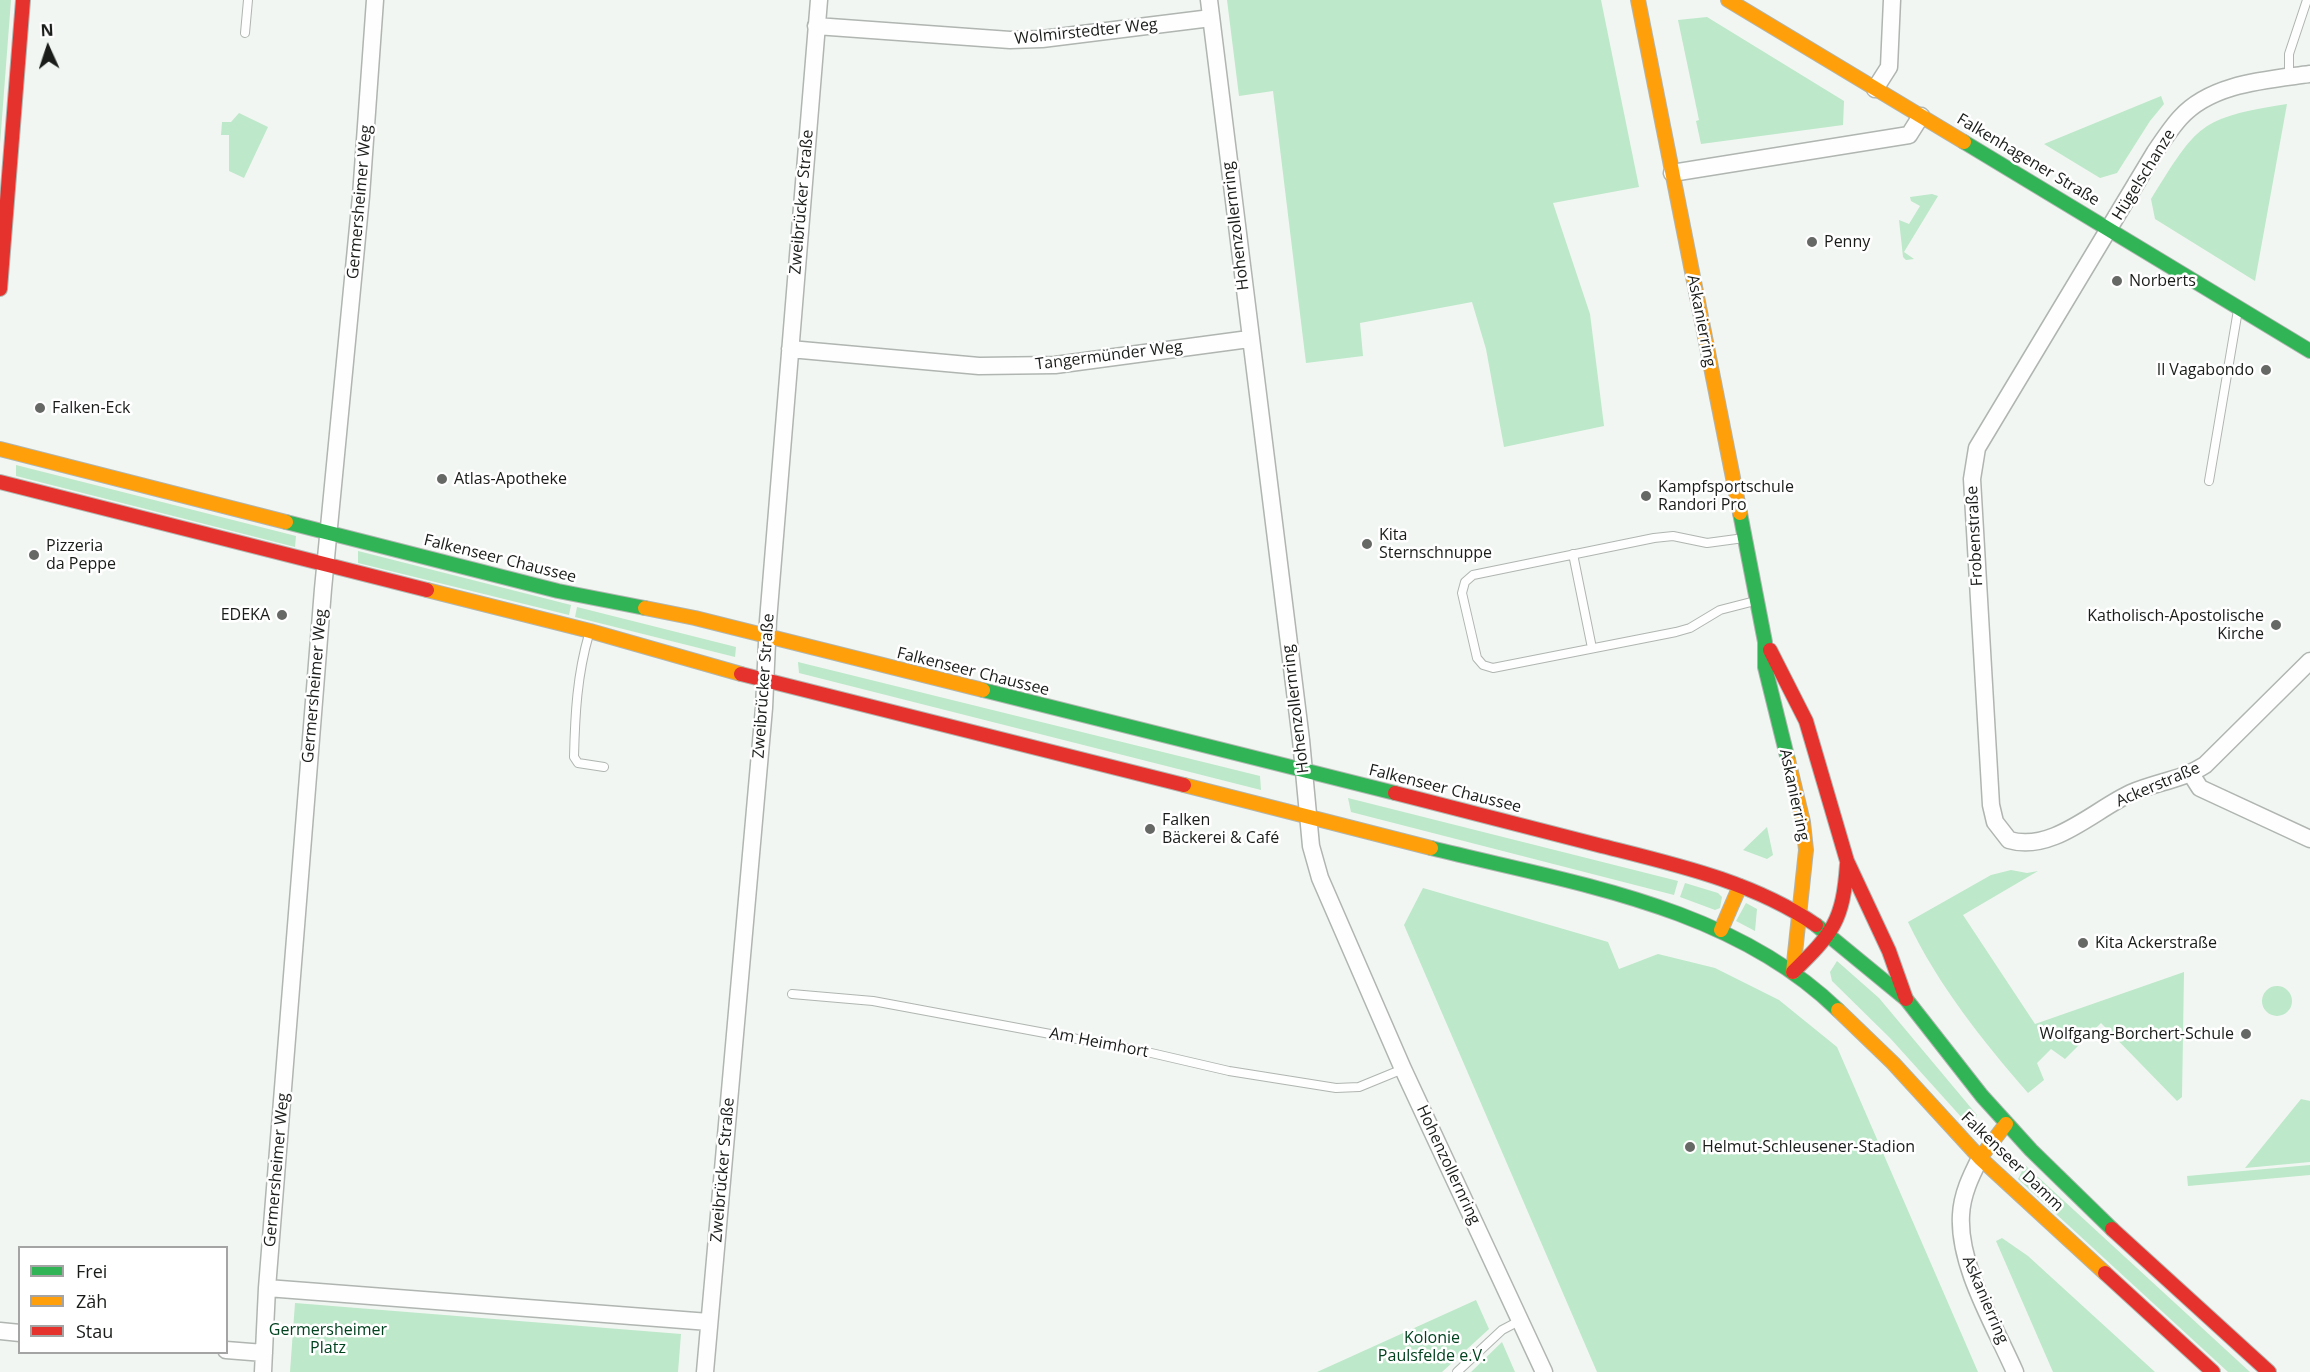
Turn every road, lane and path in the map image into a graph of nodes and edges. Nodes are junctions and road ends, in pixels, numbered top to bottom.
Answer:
1 (23, 0) edge
2 (248, 0) edge
3 (375, 0) edge
4 (819, 0) edge
5 (1209, 0) edge
6 (1638, 0) edge
7 (1728, 0) edge
8 (1892, 0) edge
9 (2307, 0) edge
10 (1211, 18) junction
11 (816, 26) junction
12 (245, 33) dead end
13 (2310, 74) edge
14 (2289, 77) junction
15 (1875, 89) junction
16 (1921, 116) junction
17 (1672, 173) junction
18 (2110, 228) junction
19 (0, 289) edge
20 (2239, 307) junction
21 (1249, 339) junction
22 (790, 349) junction
23 (2310, 351) edge
24 (0, 449) edge
25 (2208, 481) dead end
26 (0, 482) edge
27 (328, 533) junction
28 (1744, 538) junction
29 (1573, 554) junction
30 (325, 564) junction
31 (1757, 601) junction
32 (590, 631) junction
33 (769, 637) junction
34 (1766, 642) junction
35 (1592, 648) junction
36 (2310, 661) edge
37 (766, 680) junction
38 (604, 767) dead end
39 (1304, 772) junction
40 (2191, 774) junction
41 (1308, 818) junction
42 (2310, 839) edge
43 (2009, 840) joint
44 (1847, 861) junction
45 (1740, 886) junction
46 (1798, 914) junction
47 (1721, 930) junction
48 (1830, 935) junction
49 (1793, 972) junction
50 (792, 994) dead end
51 (1906, 999) junction
52 (1403, 1069) junction
53 (2006, 1124) junction
54 (1980, 1158) junction
55 (267, 1288) junction
56 (1521, 1320) junction
57 (709, 1322) junction
58 (0, 1331) edge
59 (18, 1333) edge
60 (228, 1350) edge
61 (264, 1353) junction
62 (263, 1372) edge
63 (705, 1372) edge
64 (1457, 1372) edge
65 (1544, 1372) edge
66 (2015, 1372) edge
67 (2213, 1372) edge
68 (2269, 1372) edge

1 - 19 main road
2 - 12 lane
3 - 27 street, Germersheimer Weg
4 - 11 street, Zweibrücker Straße
5 - 10 street, Hohenzollernring
6 - 17 main road, Askanierring
7 - 15 main road, Falkenhagener Straße
8 - 15 street
9 - 14 lane
10 - 11 street, Wolmirstedter Weg
10 - 21 street, Hohenzollernring
11 - 22 street, Zweibrücker Straße
13 - 14 street, Hügelschanze
14 - 18 street, Hügelschanze
15 - 16 main road, Falkenhagener Straße
16 - 17 street
16 - 18 main road, Falkenhagener Straße
17 - 28 main road, Askanierring
18 - 20 main road, Falkenhagener Straße
18 - 43 street, Frobenstraße
20 - 23 main road, Falkenhagener Straße
20 - 25 lane
21 - 22 street, Tangermünder Weg
21 - 39 street, Hohenzollernring
22 - 33 street, Zweibrücker Straße
24 - 27 main road, Falkenseer Chaussee
26 - 30 main road
27 - 30 street, Germersheimer Weg
27 - 33 main road, Falkenseer Chaussee
28 - 29 lane
28 - 31 main road, Askanierring
29 - 35 lane
29 - 35 lane
30 - 32 main road
30 - 55 street, Germersheimer Weg
31 - 34 main road, Askanierring
31 - 35 lane
32 - 37 main road
32 - 38 lane
33 - 37 street, Zweibrücker Straße
33 - 39 main road, Falkenseer Chaussee
34 - 44 main road, Askanierring
34 - 46 main road, Askanierring
36 - 40 street, Ackerstraße
37 - 41 main road
37 - 57 street, Zweibrücker Straße
39 - 41 street, Hohenzollernring
39 - 45 main road, Falkenseer Chaussee
40 - 42 street
40 - 43 street, Ackerstraße
41 - 47 main road
41 - 52 street, Hohenzollernring
44 - 48 main road, Askanierring
44 - 51 main road, Askanierring
45 - 46 main road, Falkenseer Chaussee
45 - 47 main road
46 - 48 main road, Falkenseer Chaussee
46 - 49 main road, Askanierring
47 - 49 main road
48 - 49 main road, Askanierring
48 - 51 main road, Falkenseer Chaussee
49 - 54 main road, Falkenseer Damm
50 - 52 lane, Am Heimhort
51 - 53 main road, Falkenseer Damm
52 - 56 street, Hohenzollernring
53 - 54 main road
53 - 68 main road, Falkenseer Damm
54 - 66 street, Askanierring
54 - 67 main road, Falkenseer Damm
55 - 57 street
55 - 61 street, Germersheimer Weg
56 - 64 lane
56 - 65 street, Hohenzollernring
57 - 63 street, Zweibrücker Straße
58 - 59 street
60 - 61 street
61 - 62 street, Germersheimer Weg

